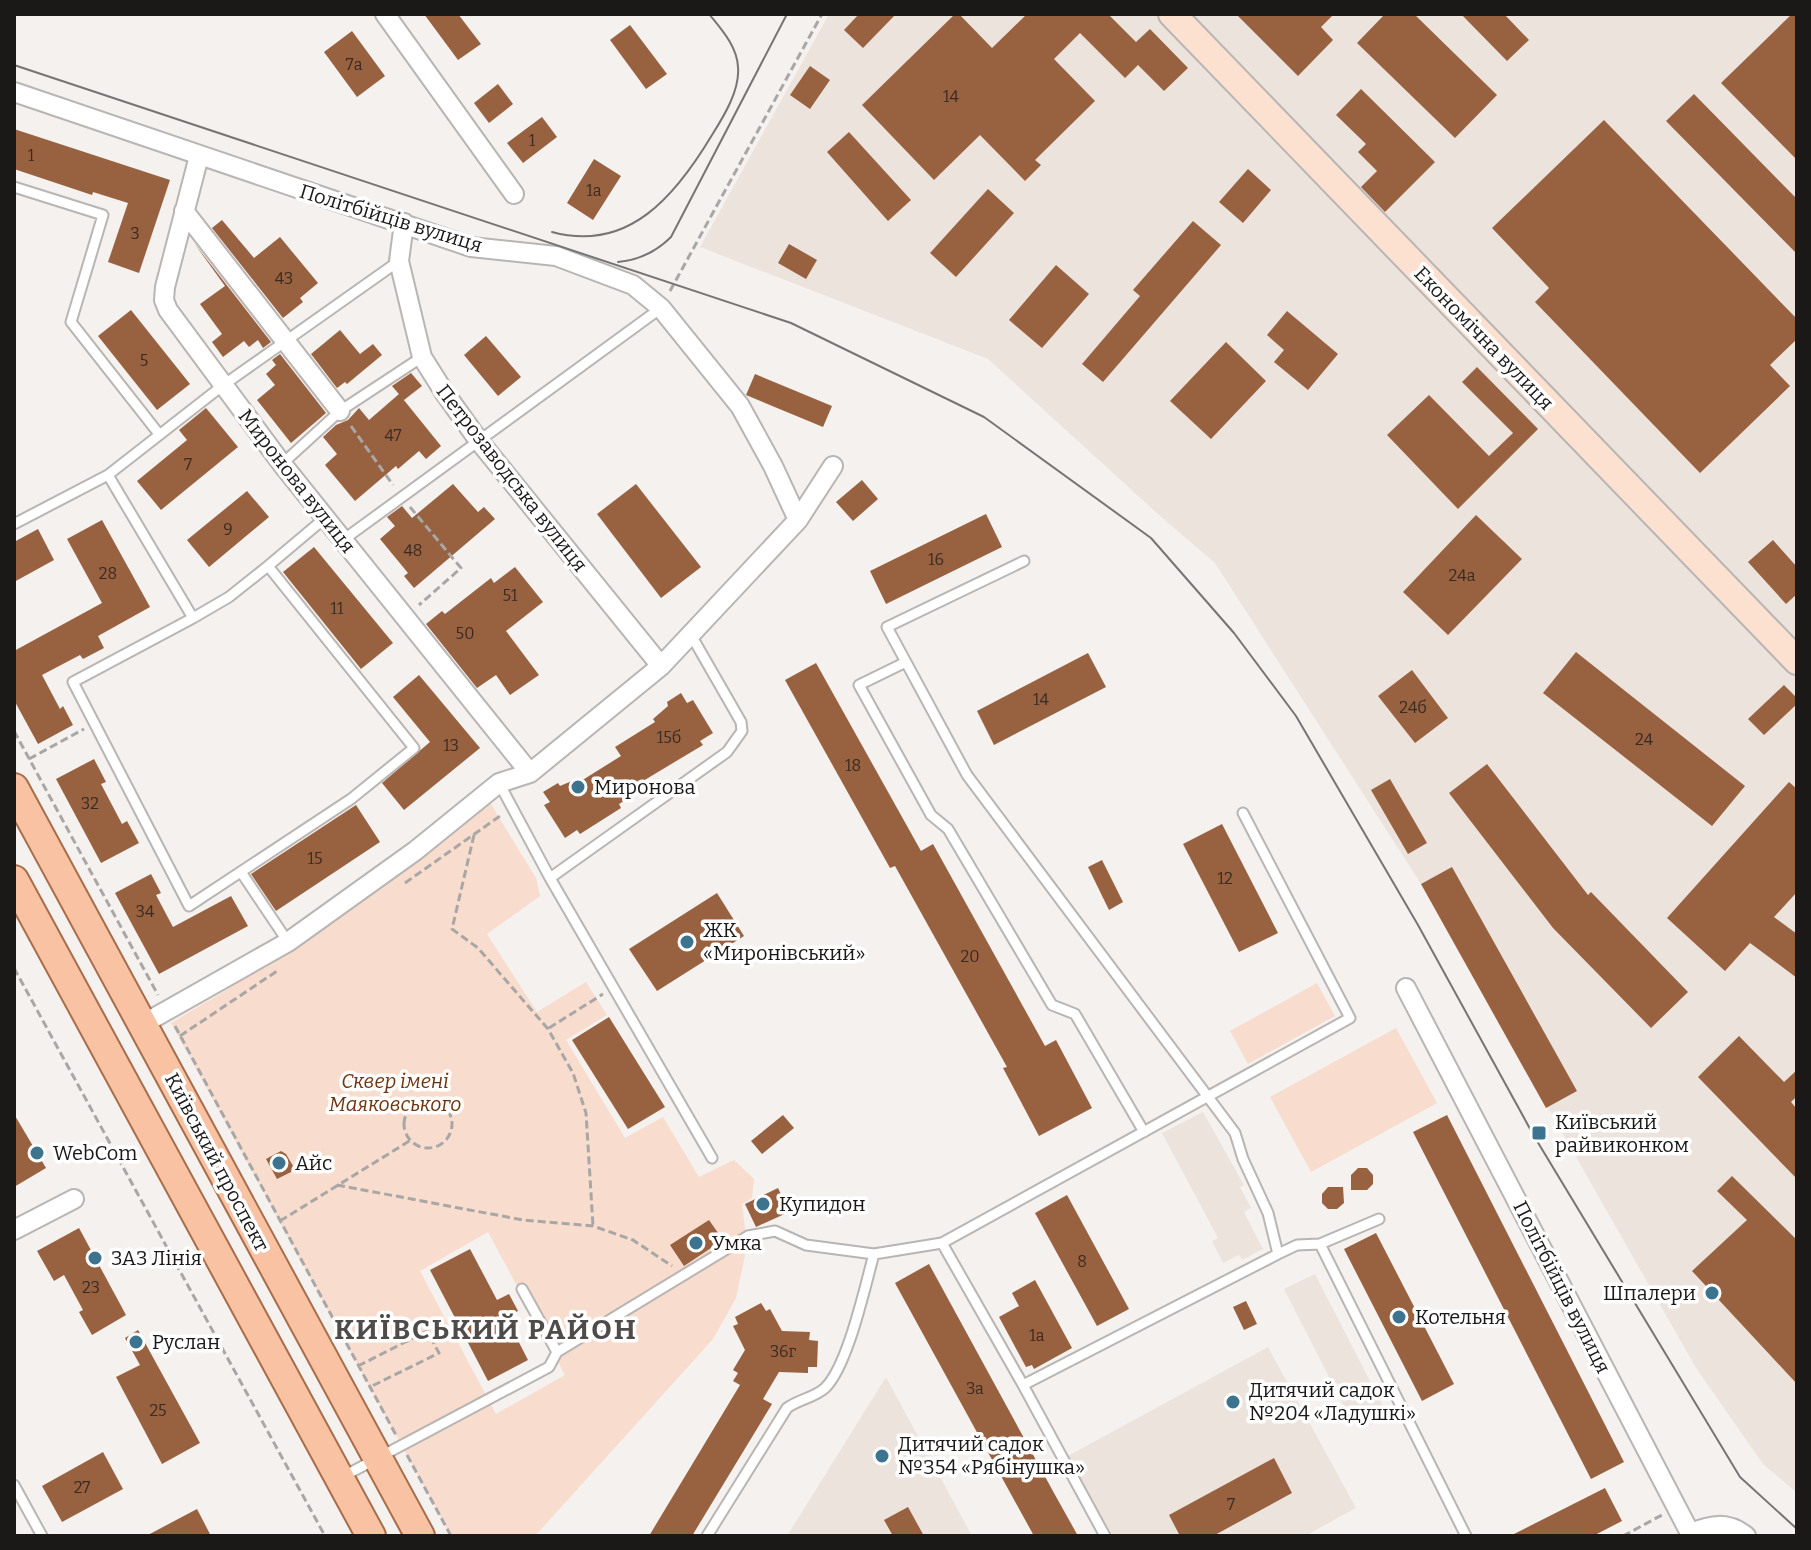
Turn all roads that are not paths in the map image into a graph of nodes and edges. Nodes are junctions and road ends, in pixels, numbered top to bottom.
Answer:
1 (385, 14) edge
2 (1172, 14) edge
3 (14, 92) edge
4 (199, 156) junction
5 (14, 187) edge
6 (514, 194) dead end
7 (184, 211) junction
8 (404, 223) junction
9 (399, 261) junction
10 (661, 308) junction
11 (285, 342) junction
12 (422, 357) junction
13 (222, 386) junction
14 (340, 411) junction
15 (159, 434) junction
16 (479, 441) junction
17 (282, 464) junction
18 (833, 466) dead end
19 (108, 475) junction
20 (325, 518) junction
21 (798, 520) junction
22 (14, 524) edge
23 (343, 540) junction
24 (1024, 561) dead end
25 (268, 566) junction
26 (193, 618) junction
27 (691, 635) junction
28 (1797, 661) edge
29 (906, 662) junction
30 (661, 666) junction
31 (530, 773) junction
32 (499, 783) junction
33 (14, 788) edge
34 (1243, 813) dead end
35 (241, 872) junction
36 (550, 878) junction
37 (14, 880) edge
38 (288, 942) junction
39 (1406, 988) dead end
40 (155, 1017) junction
41 (1209, 1096) junction
42 (1144, 1132) junction
43 (712, 1158) dead end
44 (74, 1199) dead end
45 (1379, 1219) dead end
46 (14, 1230) edge
47 (942, 1243) junction
48 (1320, 1244) junction
49 (874, 1254) junction
50 (1278, 1254) junction
51 (522, 1289) dead end
52 (557, 1352) junction
53 (1023, 1385) junction
54 (390, 1452) junction
55 (339, 1478) junction
56 (14, 1485) edge
57 (1688, 1535) edge
58 (42, 1536) edge
59 (371, 1536) edge
60 (420, 1536) edge
61 (707, 1536) edge
62 (1105, 1536) edge
63 (1466, 1536) edge
64 (1746, 1536) edge

1 - 6 street
2 - 28 street, Економічна вулиця
3 - 4 street, Політбійців вулиця
4 - 7 street, Миронова вулиця
4 - 8 street, Політбійців вулиця
5 - 15 lane
7 - 11 street
7 - 13 street, Миронова вулиця
8 - 9 street, Петрозаводська вулиця
8 - 10 street, Політбійців вулиця
9 - 11 lane
9 - 12 street, Петрозаводська вулиця
10 - 16 lane
10 - 21 street, Політбійців вулиця
11 - 13 lane
11 - 14 street
12 - 14 lane
12 - 16 street, Петрозаводська вулиця
13 - 15 lane
13 - 17 street, Миронова вулиця
14 - 17 lane
15 - 19 lane
16 - 23 lane
16 - 30 street, Петрозаводська вулиця
17 - 20 street, Миронова вулиця
18 - 21 street
19 - 22 lane
19 - 26 lane
20 - 23 street, Миронова вулиця
20 - 25 lane
21 - 27 street
23 - 31 street, Миронова вулиця
24 - 29 lane
25 - 26 lane
25 - 35 lane
26 - 35 lane
27 - 30 street
27 - 36 lane
29 - 41 lane
29 - 42 lane
30 - 31 street
31 - 32 street
32 - 36 lane
32 - 38 street
33 - 40 main road, Київський проспект
34 - 41 lane
35 - 38 lane
36 - 43 lane
37 - 55 main road
38 - 40 street
39 - 57 street, Політбійців вулиця
40 - 54 main road, Київський проспект
41 - 42 lane
41 - 50 lane
42 - 47 lane
44 - 46 street
45 - 48 lane
47 - 49 lane
47 - 53 lane
48 - 50 lane
48 - 63 lane
49 - 52 lane
49 - 61 lane
50 - 53 lane
51 - 52 lane
52 - 54 lane
53 - 62 lane
54 - 55 lane
54 - 60 main road, Київський проспект
55 - 59 main road
56 - 58 lane
57 - 64 street, Політбійців вулиця

